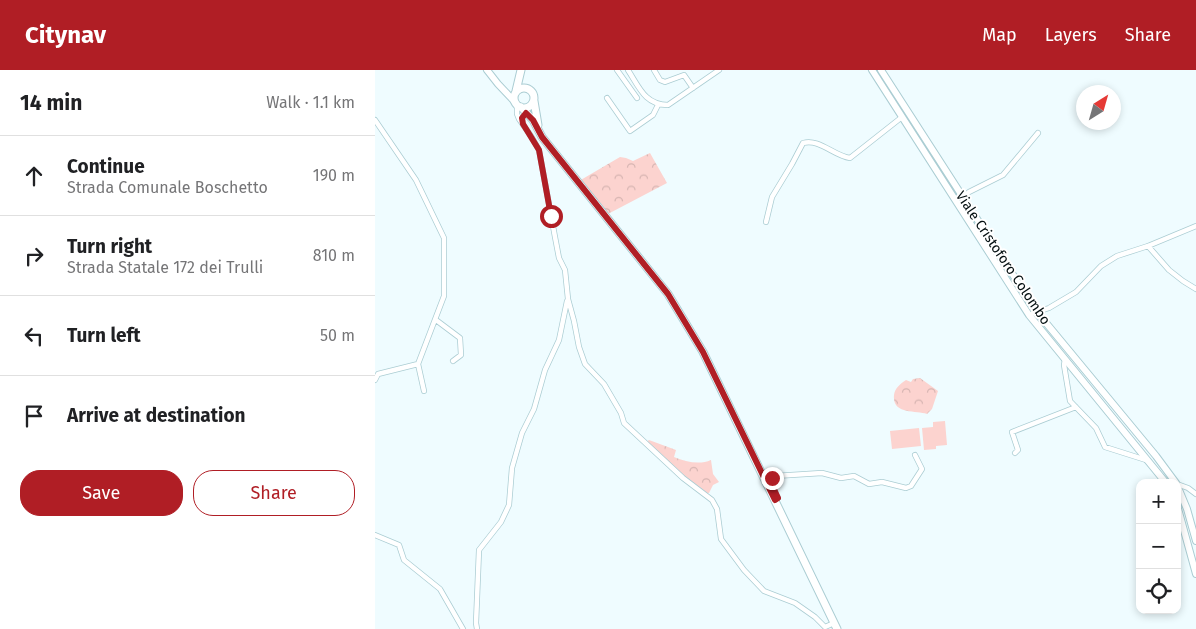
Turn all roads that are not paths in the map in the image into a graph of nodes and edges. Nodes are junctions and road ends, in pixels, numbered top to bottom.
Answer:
1 (487, 70) edge
2 (617, 70) edge
3 (628, 70) edge
4 (654, 70) edge
5 (707, 70) edge
6 (719, 70) edge
7 (872, 70) edge
8 (881, 70) edge
9 (521, 73) edge
10 (711, 76) junction
11 (635, 81) junction
12 (496, 82) junction
13 (890, 85) junction
14 (628, 86) junction
15 (693, 88) junction
16 (516, 89) junction
17 (529, 89) junction
18 (884, 89) junction
19 (607, 98) dead end
20 (637, 98) dead end
21 (658, 105) junction
22 (524, 106) junction
23 (902, 117) junction
24 (375, 120) edge
25 (523, 124) junction
26 (1038, 133) dead end
27 (542, 137) junction
28 (963, 198) junction
29 (766, 222) dead end
30 (1196, 226) edge
31 (1148, 246) junction
32 (1196, 289) edge
33 (567, 299) junction
34 (1037, 312) junction
35 (1029, 315) junction
36 (436, 320) junction
37 (1065, 359) junction
38 (453, 361) dead end
39 (419, 364) junction
40 (375, 380) edge
41 (424, 391) dead end
42 (1076, 408) junction
43 (1015, 453) dead end
44 (915, 455) dead end
45 (1150, 462) junction
46 (1163, 479) edge
47 (1173, 479) edge
48 (1181, 485) edge
49 (1181, 494) edge
50 (1196, 494) edge
51 (775, 500) junction
52 (1181, 520) edge
53 (375, 536) edge
54 (1196, 541) edge
55 (1196, 574) edge
56 (835, 626) edge
57 (463, 629) edge
58 (477, 629) edge

1 - 12 main road
2 - 14 street
3 - 11 street
4 - 15 street
5 - 10 street
6 - 10 street
7 - 18 main road, Viale Cristoforo Colombo
8 - 13 main road, Viale Cristoforo Colombo
9 - 16 main road
9 - 17 main road
10 - 15 street
11 - 14 street
11 - 21 street
12 - 16 main road
12 - 22 main road
13 - 18 street
13 - 28 main road, Viale Cristoforo Colombo
14 - 20 street
15 - 21 street
16 - 17 main road
16 - 22 main road
17 - 22 main road
18 - 23 main road, Viale Cristoforo Colombo
19 - 21 street
22 - 25 street
22 - 25 street
22 - 27 main road
22 - 27 main road
23 - 29 street
23 - 35 main road, Viale Cristoforo Colombo
24 - 36 street
25 - 33 street
26 - 28 street
27 - 51 main road
28 - 34 main road, Viale Cristoforo Colombo
30 - 31 street
31 - 32 street
31 - 34 street
33 - 56 street
33 - 58 street
34 - 35 street
34 - 47 main road, Viale Cristoforo Colombo
35 - 37 main road, Viale Cristoforo Colombo
36 - 38 street
36 - 39 street
37 - 42 street
37 - 45 main road, Viale Cristoforo Colombo
39 - 40 street
39 - 41 street
42 - 43 street
42 - 45 street
44 - 51 street
45 - 46 main road, Viale Cristoforo Colombo
48 - 50 street
49 - 54 main road, Viale Cristoforo Colombo
51 - 56 main road
52 - 55 main road
53 - 57 street

